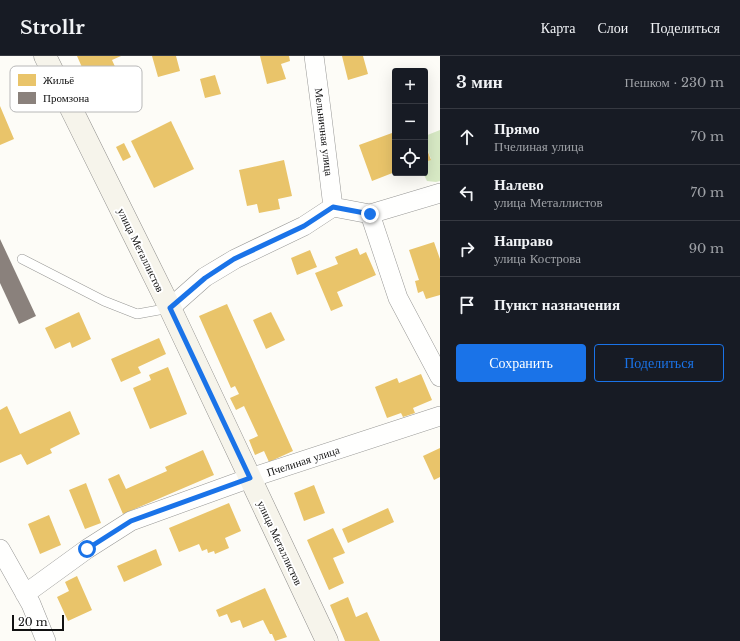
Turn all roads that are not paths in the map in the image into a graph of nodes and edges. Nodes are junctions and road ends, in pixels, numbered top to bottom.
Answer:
1 (45, 56) edge
2 (314, 56) edge
3 (50, 66) edge
4 (73, 112) edge
5 (440, 193) edge
6 (333, 207) junction
7 (370, 214) junction
8 (22, 259) dead end
9 (170, 308) junction
10 (440, 377) edge
11 (440, 416) edge
12 (250, 478) junction
13 (0, 549) edge
14 (25, 594) junction
15 (46, 641) edge
16 (327, 641) edge

1 - 3 street, улица Металлистов
2 - 6 street, Мельничная улица
4 - 9 street, улица Металлистов
5 - 7 street
6 - 7 street
6 - 9 street
7 - 10 street
8 - 9 lane
9 - 12 street, улица Металлистов
11 - 12 street, Пчелиная улица
12 - 14 street, Пчелиная улица
12 - 16 street, улица Металлистов
13 - 14 street
14 - 15 street

